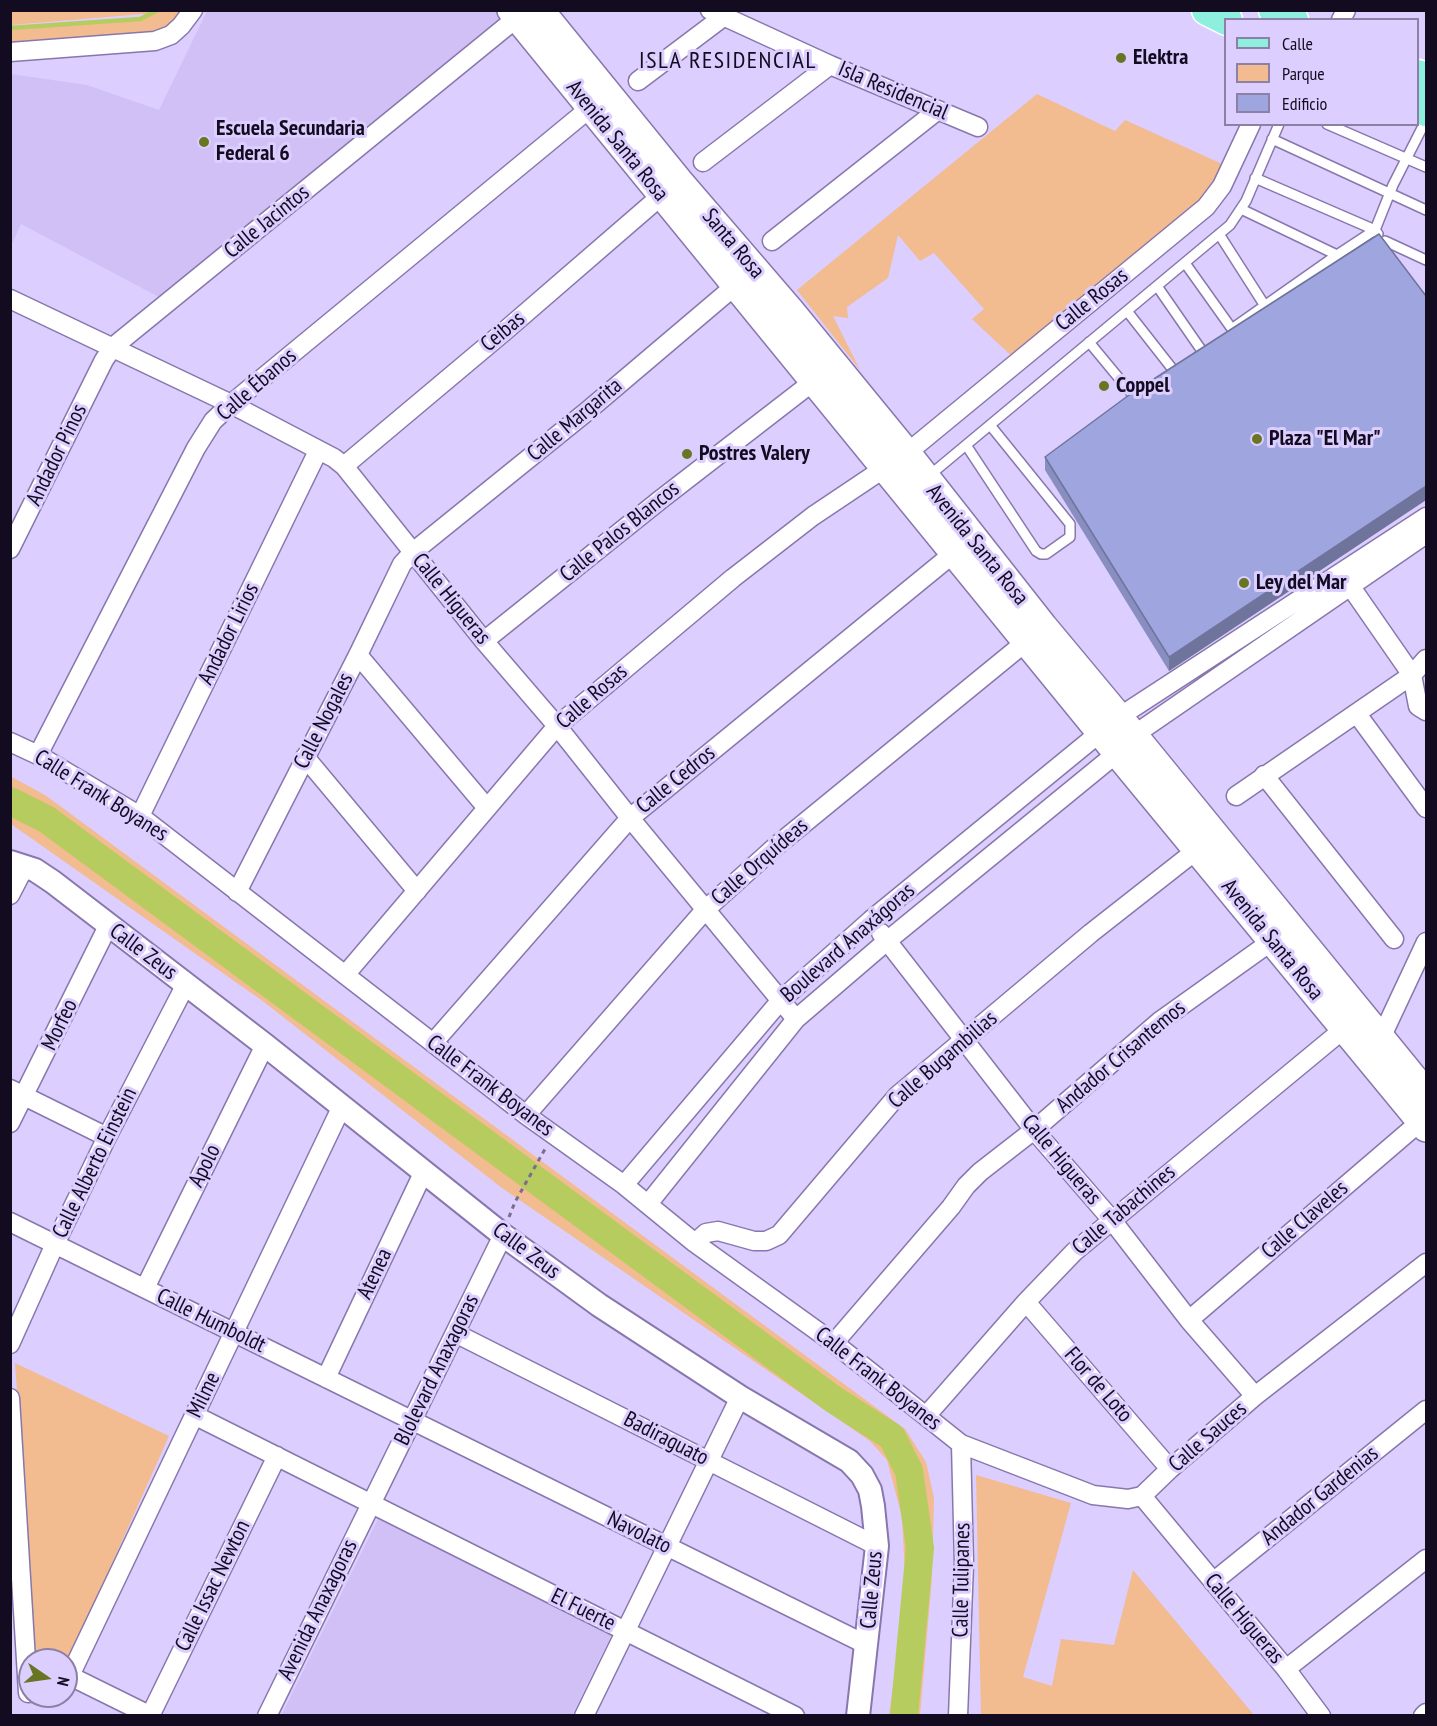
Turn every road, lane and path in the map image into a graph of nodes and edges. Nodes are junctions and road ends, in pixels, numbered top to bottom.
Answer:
1 (193, 10) edge
2 (1208, 10) edge
3 (1274, 10) edge
4 (523, 12) edge
5 (717, 14) edge
6 (1224, 18) edge
7 (1289, 18) edge
8 (10, 52) edge
9 (830, 65) junction
10 (638, 81) dead end
11 (590, 108) junction
12 (938, 110) junction
13 (1250, 126) edge
14 (1278, 126) edge
15 (1332, 126) edge
16 (1418, 126) edge
17 (978, 127) dead end
18 (1272, 139) junction
19 (1407, 159) junction
20 (703, 162) dead end
21 (1426, 167) edge
22 (1256, 178) junction
23 (670, 188) junction
24 (1390, 193) junction
25 (1241, 209) junction
26 (1426, 210) edge
27 (1375, 230) junction
28 (1219, 234) junction
29 (772, 241) dead end
30 (1384, 241) junction
31 (1337, 255) junction
32 (1399, 260) edge
33 (1426, 260) edge
34 (1185, 263) junction
35 (736, 285) junction
36 (1156, 286) junction
37 (10, 299) edge
38 (1265, 306) junction
39 (1127, 311) junction
40 (1089, 342) junction
41 (108, 354) junction
42 (1193, 358) edge
43 (1184, 364) edge
44 (814, 381) junction
45 (1154, 386) edge
46 (231, 404) junction
47 (990, 425) junction
48 (966, 445) junction
49 (318, 451) junction
50 (895, 460) junction
51 (344, 466) junction
52 (916, 486) junction
53 (1426, 517) edge
54 (1426, 534) edge
55 (10, 549) edge
56 (413, 552) junction
57 (954, 553) junction
58 (1346, 580) junction
59 (1035, 634) junction
60 (484, 641) junction
61 (358, 655) junction
62 (1426, 659) edge
63 (1412, 675) junction
64 (1426, 711) edge
65 (1357, 714) junction
66 (557, 726) junction
67 (1118, 734) junction
68 (10, 742) edge
69 (38, 755) junction
70 (305, 758) junction
71 (1264, 775) junction
72 (1236, 796) dead end
73 (487, 808) junction
74 (1426, 808) edge
75 (140, 816) junction
76 (630, 818) junction
77 (1198, 849) junction
78 (18, 864) edge
79 (417, 891) junction
80 (237, 892) junction
81 (10, 895) edge
82 (705, 910) junction
83 (871, 920) junction
84 (108, 926) junction
85 (1394, 939) dead end
86 (887, 941) junction
87 (1272, 941) junction
88 (1426, 942) edge
89 (345, 975) junction
90 (186, 984) junction
91 (781, 1000) junction
92 (796, 1019) junction
93 (1345, 1028) junction
94 (1381, 1038) junction
95 (963, 1040) junction
96 (433, 1043) junction
97 (265, 1044) junction
98 (18, 1092) edge
99 (1426, 1094) edge
100 (342, 1106) junction
101 (526, 1115) junction
102 (10, 1123) edge
103 (1424, 1124) edge
104 (1034, 1130) junction
105 (107, 1137) junction
106 (543, 1154) dead end
107 (424, 1171) junction
108 (624, 1185) junction
109 (515, 1202) dead end
110 (648, 1204) junction
111 (1111, 1219) junction
112 (10, 1222) edge
113 (503, 1235) junction
114 (695, 1243) junction
115 (55, 1244) junction
116 (1426, 1263) edge
117 (145, 1288) junction
118 (1026, 1302) junction
119 (1189, 1320) junction
120 (234, 1332) junction
121 (455, 1333) junction
122 (12, 1336) edge
123 (834, 1343) junction
124 (326, 1378) junction
125 (1255, 1396) junction
126 (740, 1397) junction
127 (10, 1398) edge
128 (1426, 1410) edge
129 (194, 1415) junction
130 (926, 1416) junction
131 (411, 1420) junction
132 (961, 1444) junction
133 (277, 1456) junction
134 (708, 1461) junction
135 (1170, 1469) junction
136 (1142, 1496) junction
137 (370, 1504) junction
138 (666, 1546) junction
139 (877, 1546) junction
140 (1426, 1559) edge
141 (1213, 1582) junction
142 (625, 1631) junction
143 (867, 1646) junction
144 (21, 1648) edge
145 (78, 1659) edge
146 (1286, 1669) junction
147 (78, 1684) edge
148 (150, 1715) edge
149 (267, 1716) edge
150 (584, 1716) edge
151 (795, 1716) edge
152 (858, 1716) edge
153 (958, 1716) edge
154 (1321, 1716) edge

1 - 8 street
2 - 6 main road
3 - 7 main road
4 - 11 main road, Avenida Santa Rosa
4 - 23 main road, Santa Rosa
4 - 41 street, Calle Jacintos
5 - 9 street, Isla Residencial
5 - 10 street
9 - 12 street, Isla Residencial
9 - 20 street
11 - 23 main road, Avenida Santa Rosa
11 - 46 street, Calle Ébanos
12 - 17 street, Isla Residencial
12 - 29 street
13 - 50 street, Calle Rosas
14 - 18 lane
15 - 19 lane
16 - 19 lane
18 - 22 lane
18 - 24 lane
19 - 21 lane
19 - 24 lane
22 - 25 lane
22 - 27 lane
23 - 35 main road, Avenida Santa Rosa
23 - 50 main road, Santa Rosa
23 - 51 street, Ceibas
24 - 26 lane
24 - 27 lane
25 - 28 lane
25 - 31 lane
27 - 30 lane
27 - 31 lane
28 - 34 lane
28 - 38 lane
30 - 32 lane
30 - 33 lane
31 - 38 lane
34 - 36 lane
34 - 38 lane
35 - 44 main road, Avenida Santa Rosa
35 - 56 street, Calle Margarita
36 - 39 lane
36 - 42 lane
37 - 41 street, Calle Higueras
39 - 40 lane
39 - 43 lane
40 - 45 lane
40 - 47 lane
41 - 46 street, Calle Higueras
41 - 55 street, Andador Pinos
44 - 50 main road, Avenida Santa Rosa
44 - 60 street, Calle Palos Blancos
46 - 49 street, Calle Higueras
46 - 69 street, Calle Ébanos
47 - 48 lane
47 - 48 lane
48 - 52 lane
49 - 51 street, Calle Higueras
49 - 75 street, Andador Lirios
50 - 52 main road, Santa Rosa
50 - 66 street, Calle Rosas
51 - 56 street, Calle Higueras
52 - 57 main road, Avenida Santa Rosa
52 - 59 main road, Avenida Santa Rosa
53 - 58 street, Boulevard Anaxágoras
54 - 58 street, Boulevard Anaxágoras
56 - 60 street, Calle Higueras
56 - 61 street, Calle Nogales
57 - 59 main road, Avenida Santa Rosa
57 - 76 street, Calle Cedros
58 - 63 street
58 - 67 street, Boulevard Anaxágoras
59 - 67 main road, Avenida Santa Rosa
59 - 82 street, Calle Orquídeas
60 - 66 street, Calle Higueras
61 - 70 street, Calle Nogales
61 - 73 street
62 - 63 street
63 - 64 street
63 - 65 street
65 - 71 street
65 - 74 street
66 - 73 street, Calle Rosas
66 - 76 street, Calle Higueras
67 - 77 main road, Avenida Santa Rosa
67 - 83 street, Boulevard Anaxágoras
67 - 86 street, Boulevard Anaxágoras
67 - 94 main road, Avenida Santa Rosa
68 - 69 street, Calle Frank Boyanes
69 - 75 street, Calle Frank Boyanes
70 - 79 street
70 - 80 street, Calle Nogales
71 - 72 street
71 - 85 street
73 - 79 street, Calle Rosas
75 - 80 street, Calle Frank Boyanes
76 - 82 street, Calle Higueras
76 - 96 street, Calle Cedros
77 - 87 main road, Avenida Santa Rosa
77 - 95 street, Calle Bugambilias
78 - 81 street
78 - 84 street, Calle Zeus
79 - 89 street, Calle Rosas
80 - 89 street, Calle Frank Boyanes
82 - 91 street, Calle Higueras
82 - 101 street, Calle Orquídeas
83 - 86 street, Calle Higueras
83 - 91 street, Boulevard Anaxágoras
84 - 90 street, Calle Zeus
84 - 98 street, Morfeo
86 - 92 street, Boulevard Anaxágoras
86 - 95 street, Calle Higueras
87 - 93 main road, Avenida Santa Rosa
87 - 104 street, Andador Crisantemos
88 - 94 street
89 - 96 street, Calle Frank Boyanes
90 - 97 street, Calle Zeus
90 - 105 street, Calle Alberto Einstein
91 - 92 street, Calle Higueras
91 - 108 street, Boulevard Anaxágoras
92 - 110 street, Boulevard Anaxágoras
93 - 103 main road, Avenida Santa Rosa
93 - 111 street, Calle Tabachines
94 - 99 main road, Avenida Santa Rosa
95 - 104 street, Calle Higueras
95 - 114 street, Calle Bugambilias
96 - 101 street, Calle Frank Boyanes
97 - 100 street, Calle Zeus
97 - 117 street, Apolo
98 - 102 street, Morfeo
98 - 105 street
100 - 107 street, Calle Zeus
100 - 120 street, Milme
101 - 108 street, Calle Frank Boyanes
103 - 119 street, Calle Claveles
104 - 111 street, Calle Higueras
104 - 123 street, Andador Crisantemos
105 - 115 street, Calle Alberto Einstein
106 - 109 path
107 - 113 street, Calle Zeus
107 - 124 street, Atenea
108 - 110 street, Calle Frank Boyanes
110 - 114 street, Calle Frank Boyanes
111 - 118 street, Calle Tabachines
111 - 119 street, Calle Higueras
112 - 115 street, Calle Humboldt
113 - 121 street, Blolevard Anaxagoras
113 - 126 street, Calle Zeus
114 - 123 street, Calle Frank Boyanes
115 - 117 street, Calle Humboldt
115 - 122 street, Calle Alberto Einstein
116 - 125 street, Calle Sauces
117 - 120 street, Calle Humboldt
118 - 130 street, Calle Tabachines
118 - 135 street, Flor de Loto
119 - 125 street, Calle Higueras
120 - 124 street, Calle Humboldt
120 - 129 street, Milme
121 - 131 street, Blolevard Anaxagoras
121 - 134 street, Badiraguato
123 - 130 street, Calle Frank Boyanes
124 - 131 street, Calle Humboldt
125 - 135 street, Calle Sauces
126 - 134 street
126 - 139 street, Calle Zeus
127 - 144 street
128 - 141 street, Andador Gardenias
129 - 133 street, El Fuerte
129 - 145 street, Milme
130 - 132 street, Calle Frank Boyanes
131 - 137 street, Blolevard Anaxagoras
131 - 138 street, Navolato
132 - 136 street
132 - 153 street, Calle Tulipanes
133 - 137 street, El Fuerte
133 - 148 street, Calle Issac Newton
134 - 138 street
134 - 139 street, Badiraguato
135 - 136 street, Calle Sauces
136 - 141 street, Calle Higueras
137 - 142 street, El Fuerte
137 - 149 street, Avenida Anaxagoras
138 - 142 street
138 - 143 street, Navolato
139 - 143 street, Calle Zeus
140 - 146 street
141 - 146 street, Calle Higueras
142 - 150 street
142 - 151 street, El Fuerte
143 - 152 street, Calle Zeus
146 - 154 street, Calle Higueras
147 - 148 street

